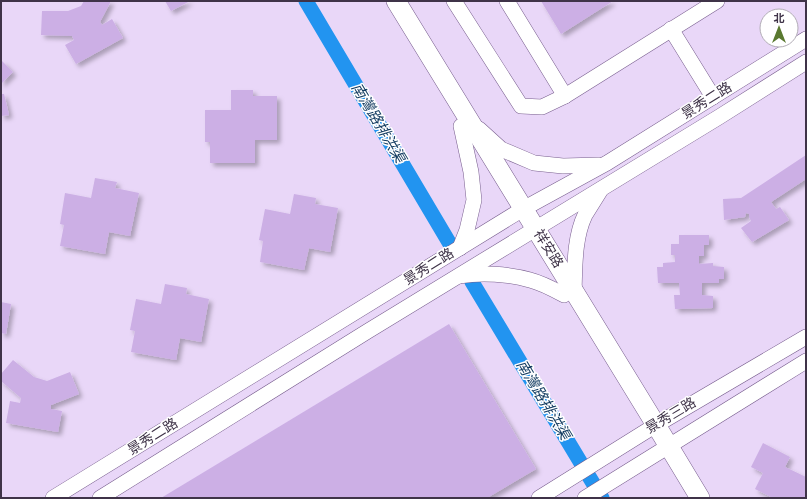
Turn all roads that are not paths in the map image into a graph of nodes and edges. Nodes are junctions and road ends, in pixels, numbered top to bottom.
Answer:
1 (385, 1) edge
2 (396, 1) edge
3 (454, 1) edge
4 (507, 1) edge
5 (717, 1) edge
6 (671, 29) junction
7 (806, 39) edge
8 (806, 62) edge
9 (565, 96) junction
10 (714, 97) junction
11 (466, 124) junction
12 (607, 163) junction
13 (601, 189) junction
14 (519, 211) junction
15 (531, 231) junction
16 (460, 248) junction
17 (455, 277) junction
18 (569, 294) junction
19 (806, 337) edge
20 (806, 361) edge
21 (652, 428) junction
22 (664, 449) junction
23 (53, 498) edge
24 (100, 498) edge
25 (539, 498) edge
26 (585, 498) edge
27 (688, 498) edge
28 (700, 498) edge

1 - 11 main road, 祥安路
2 - 11 main road, 祥安路
3 - 9 street
4 - 9 street
5 - 6 street
6 - 9 street
6 - 10 street
7 - 10 street, 景秀二路
8 - 13 street, 景秀二路
10 - 12 street, 景秀二路
11 - 12 street
11 - 14 main road, 祥安路
11 - 16 street
12 - 14 street, 景秀二路
13 - 15 street, 景秀二路
13 - 18 street
14 - 15 main road, 祥安路
14 - 16 street, 景秀二路
15 - 17 street, 景秀二路
15 - 18 main road, 祥安路
16 - 23 street, 景秀二路
17 - 18 street
17 - 24 street, 景秀二路
18 - 21 main road, 祥安路
19 - 21 street, 景秀三路
20 - 22 street, 景秀三路
21 - 22 main road, 祥安路
21 - 25 street, 景秀三路
22 - 26 street, 景秀三路
22 - 27 main road, 祥安路
22 - 28 main road, 祥安路

